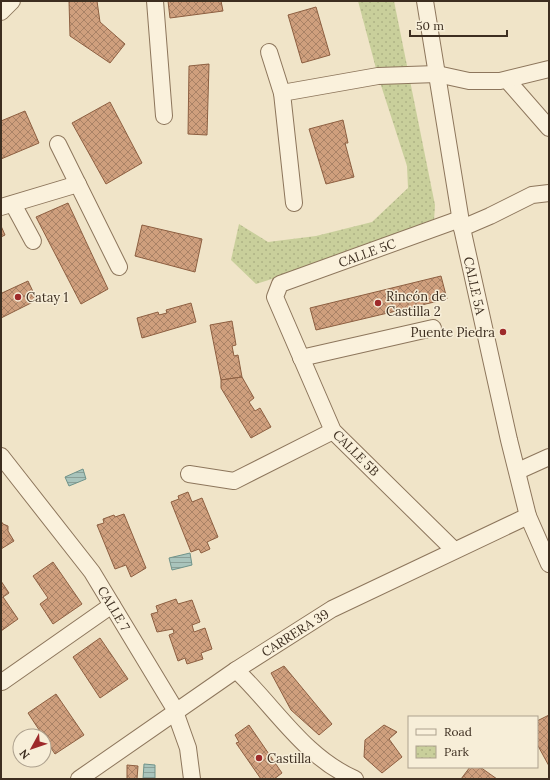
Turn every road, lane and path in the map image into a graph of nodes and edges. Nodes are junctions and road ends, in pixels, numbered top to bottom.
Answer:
1 (12, 1) edge
2 (155, 1) edge
3 (425, 1) edge
4 (1, 12) edge
5 (269, 52) dead end
6 (549, 69) edge
7 (437, 74) junction
8 (507, 80) junction
9 (282, 93) junction
10 (164, 116) dead end
11 (549, 128) edge
12 (58, 144) dead end
13 (78, 184) junction
14 (549, 193) edge
15 (294, 203) dead end
16 (7, 205) edge
17 (461, 223) junction
18 (33, 241) dead end
19 (119, 267) dead end
20 (276, 290) joint
21 (433, 328) dead end
22 (301, 358) junction
23 (333, 431) junction
24 (1, 456) edge
25 (549, 456) edge
26 (518, 471) junction
27 (190, 474) dead end
28 (528, 516) junction
29 (454, 550) junction
30 (549, 564) edge
31 (112, 605) junction
32 (236, 670) junction
33 (2, 682) edge
34 (176, 711) junction
35 (79, 779) edge
36 (192, 779) edge
37 (355, 779) edge

1 - 4 street
2 - 10 street
3 - 7 street, CALLE 5A
5 - 9 street
6 - 8 street
7 - 8 street
7 - 9 street
7 - 17 street, CALLE 5A
8 - 11 street
9 - 15 street
12 - 13 street
13 - 16 street
13 - 19 street
14 - 17 street, CALLE 5C
16 - 18 street
17 - 20 street, CALLE 5C
17 - 26 street, CALLE 5A
20 - 22 street, CALLE 5B
21 - 22 street
22 - 23 street, CALLE 5B
23 - 27 street
23 - 29 street, CALLE 5B
24 - 31 street, CALLE 7
25 - 26 street
26 - 28 street, CALLE 5A
28 - 29 street, CARRERA 39
28 - 30 street, CALLE 5A
29 - 32 street, CARRERA 39
31 - 33 street
31 - 34 street, CALLE 7
32 - 34 street, CARRERA 39
32 - 37 street
34 - 35 street, CARRERA 39
34 - 36 street, CALLE 7

